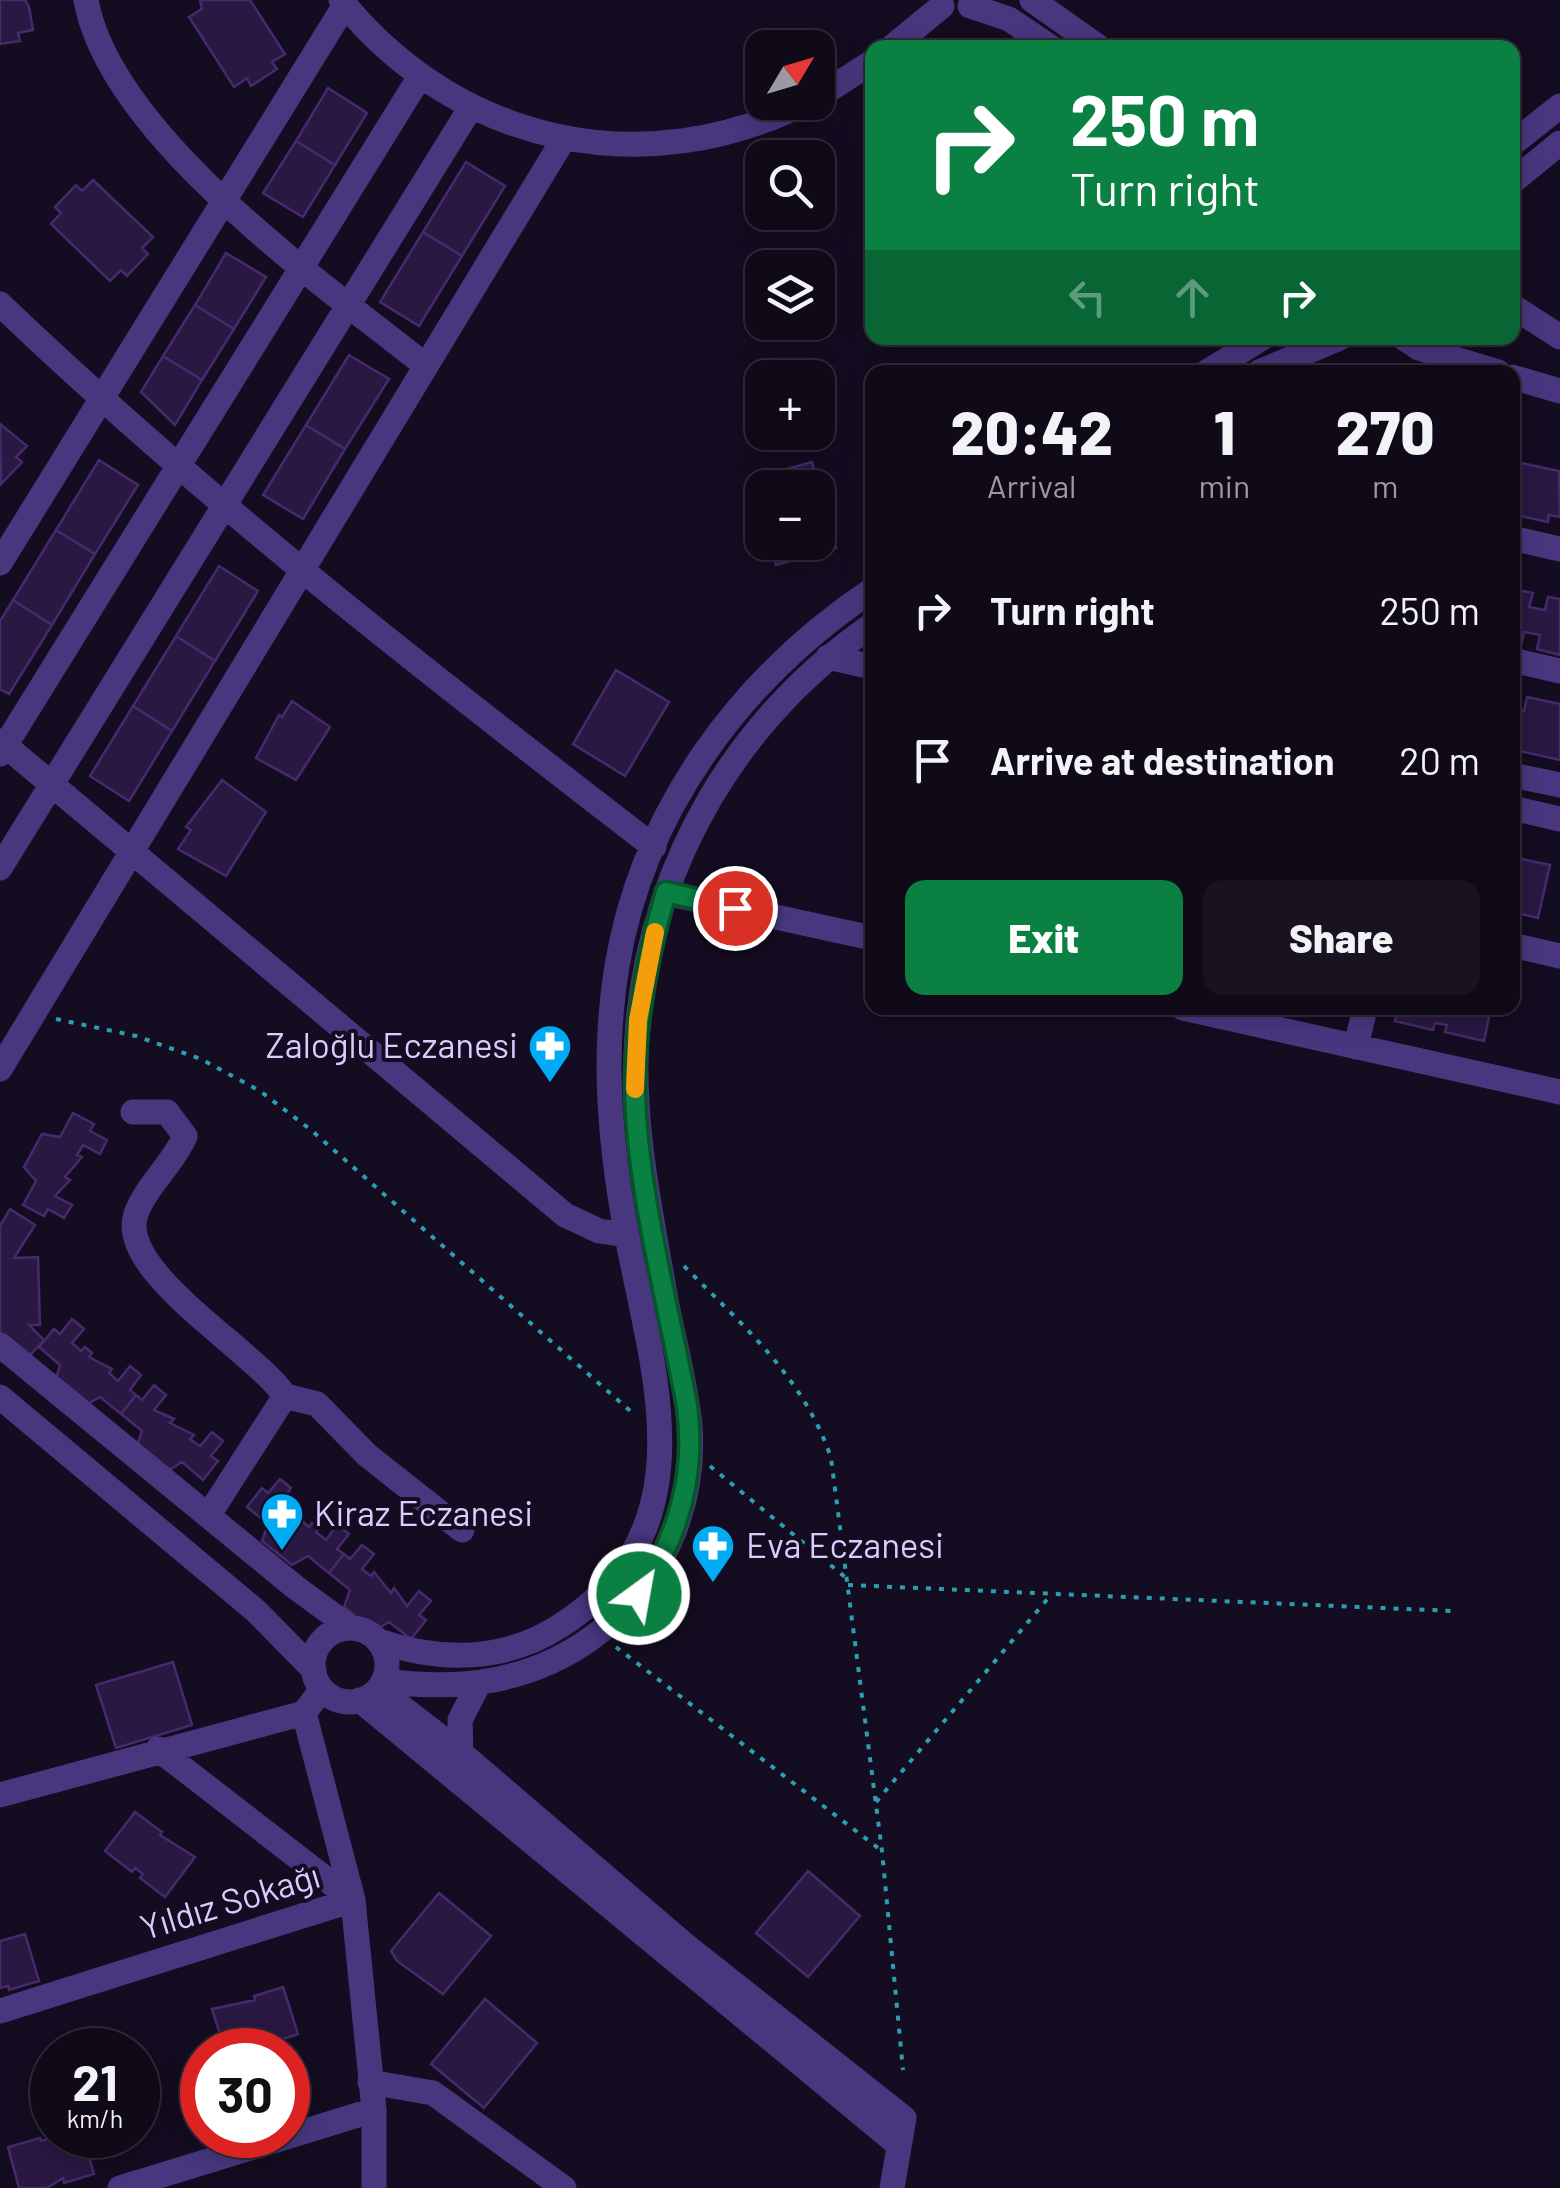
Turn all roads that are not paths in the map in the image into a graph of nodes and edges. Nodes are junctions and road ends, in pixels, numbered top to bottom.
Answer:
1 (86, 0) edge
2 (1032, 0) edge
3 (343, 3) edge
4 (938, 3) edge
5 (974, 3) edge
6 (899, 40) edge
7 (1039, 40) edge
8 (1089, 40) edge
9 (865, 67) edge
10 (419, 78) junction
11 (835, 87) edge
12 (1560, 106) edge
13 (471, 107) junction
14 (758, 120) edge
15 (1520, 138) edge
16 (563, 140) junction
17 (1560, 143) edge
18 (1520, 176) edge
19 (224, 198) junction
20 (303, 266) junction
21 (0, 304) edge
22 (349, 305) junction
23 (1520, 311) edge
24 (1560, 337) edge
25 (1251, 345) edge
26 (1323, 345) edge
27 (1414, 345) edge
28 (1218, 365) edge
29 (1275, 365) edge
30 (1475, 365) edge
31 (426, 366) junction
32 (1520, 380) edge
33 (1560, 392) edge
34 (100, 399) junction
35 (178, 467) junction
36 (224, 506) junction
37 (1520, 540) edge
38 (1560, 548) edge
39 (0, 563) edge
40 (301, 570) junction
41 (865, 595) edge
42 (865, 630) edge
43 (828, 657) junction
44 (1520, 662) edge
45 (865, 665) edge
46 (1560, 671) edge
47 (2, 747) edge
48 (1520, 777) edge
49 (52, 785) junction
50 (1560, 786) edge
51 (1520, 810) edge
52 (1560, 819) edge
53 (654, 847) junction
54 (131, 850) junction
55 (0, 868) edge
56 (666, 892) junction
57 (865, 936) edge
58 (1520, 947) edge
59 (1560, 956) edge
60 (1214, 1015) edge
61 (1363, 1015) edge
62 (19, 1019) edge
63 (1356, 1046) junction
64 (0, 1069) edge
65 (1560, 1092) edge
66 (134, 1112) dead end
67 (627, 1235) junction
68 (0, 1345) edge
69 (285, 1396) junction
70 (0, 1397) edge
71 (208, 1516) junction
72 (462, 1530) dead end
73 (351, 1628) junction
74 (379, 1641) junction
75 (318, 1679) junction
76 (479, 1683) junction
77 (374, 1690) junction
78 (304, 1713) junction
79 (158, 1749) junction
80 (461, 1753) junction
81 (0, 1795) edge
82 (354, 1900) junction
83 (0, 2011) edge
84 (370, 2082) junction
85 (374, 2110) junction
86 (899, 2145) junction
87 (120, 2188) edge
88 (374, 2188) edge
89 (564, 2188) edge
90 (892, 2188) edge

1 - 19 street
2 - 8 street
3 - 10 street
3 - 19 street
4 - 5 street
4 - 6 street
5 - 7 street
9 - 11 street
10 - 13 street
10 - 20 street
12 - 15 street
13 - 16 street
13 - 22 street
14 - 16 street
16 - 31 street
17 - 18 street
19 - 20 street
19 - 34 street
20 - 22 street
20 - 35 street
21 - 34 street
22 - 31 street
22 - 36 street
23 - 24 street
25 - 28 street
26 - 29 street
27 - 30 street
31 - 40 street
32 - 33 street
34 - 35 street
34 - 39 street
35 - 36 street
35 - 47 street
36 - 40 street
36 - 49 street
37 - 38 street
40 - 53 street
40 - 54 street
41 - 53 street
42 - 43 street
43 - 45 street
43 - 56 street
44 - 46 street
47 - 49 street
48 - 50 street
49 - 54 street
49 - 55 street
51 - 52 street
53 - 67 street
54 - 62 street
54 - 67 street
56 - 57 street
56 - 76 street
58 - 59 street
60 - 63 street
61 - 63 street
62 - 64 street
63 - 65 street
66 - 69 street
67 - 74 street
68 - 71 street
69 - 71 street
69 - 72 street
70 - 75 street
71 - 73 street
73 - 74 street
73 - 75 street
74 - 77 street
75 - 77 street
75 - 78 street
76 - 77 street
76 - 80 street
77 - 80 street
77 - 86 street
78 - 79 street
78 - 82 street, Yıldız Sokağı
79 - 81 street
79 - 82 street
80 - 86 street
82 - 83 street, Yıldız Sokağı
82 - 84 street
84 - 85 street
84 - 89 street
85 - 87 street
85 - 88 street
86 - 90 street

